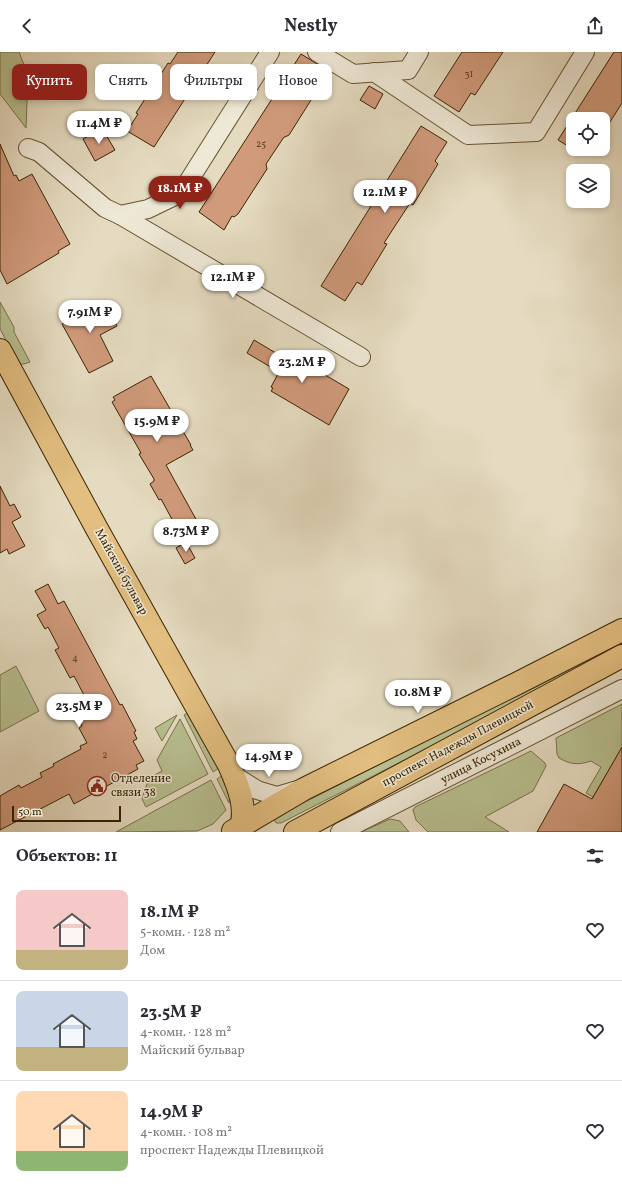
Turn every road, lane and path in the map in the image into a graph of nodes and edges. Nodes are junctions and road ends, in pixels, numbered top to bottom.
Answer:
1 (270, 52) edge
2 (317, 52) edge
3 (419, 52) edge
4 (585, 52) edge
5 (374, 72) junction
6 (28, 148) dead end
7 (120, 215) junction
8 (0, 350) edge
9 (361, 357) dead end
10 (622, 630) edge
11 (622, 656) edge
12 (622, 689) edge
13 (236, 785) junction
14 (304, 789) junction
15 (237, 830) edge
16 (218, 832) edge
17 (295, 832) edge
18 (340, 832) edge

1 - 7 street
2 - 5 street
3 - 5 street
4 - 5 street
6 - 7 street
7 - 9 street
8 - 13 main road, Майский бульвар
10 - 14 main road
11 - 17 main road, проспект Надежды Плевицкой
12 - 18 street, улица Косухина
13 - 14 street
13 - 15 main road, Майский бульвар
13 - 16 main road
14 - 15 main road

